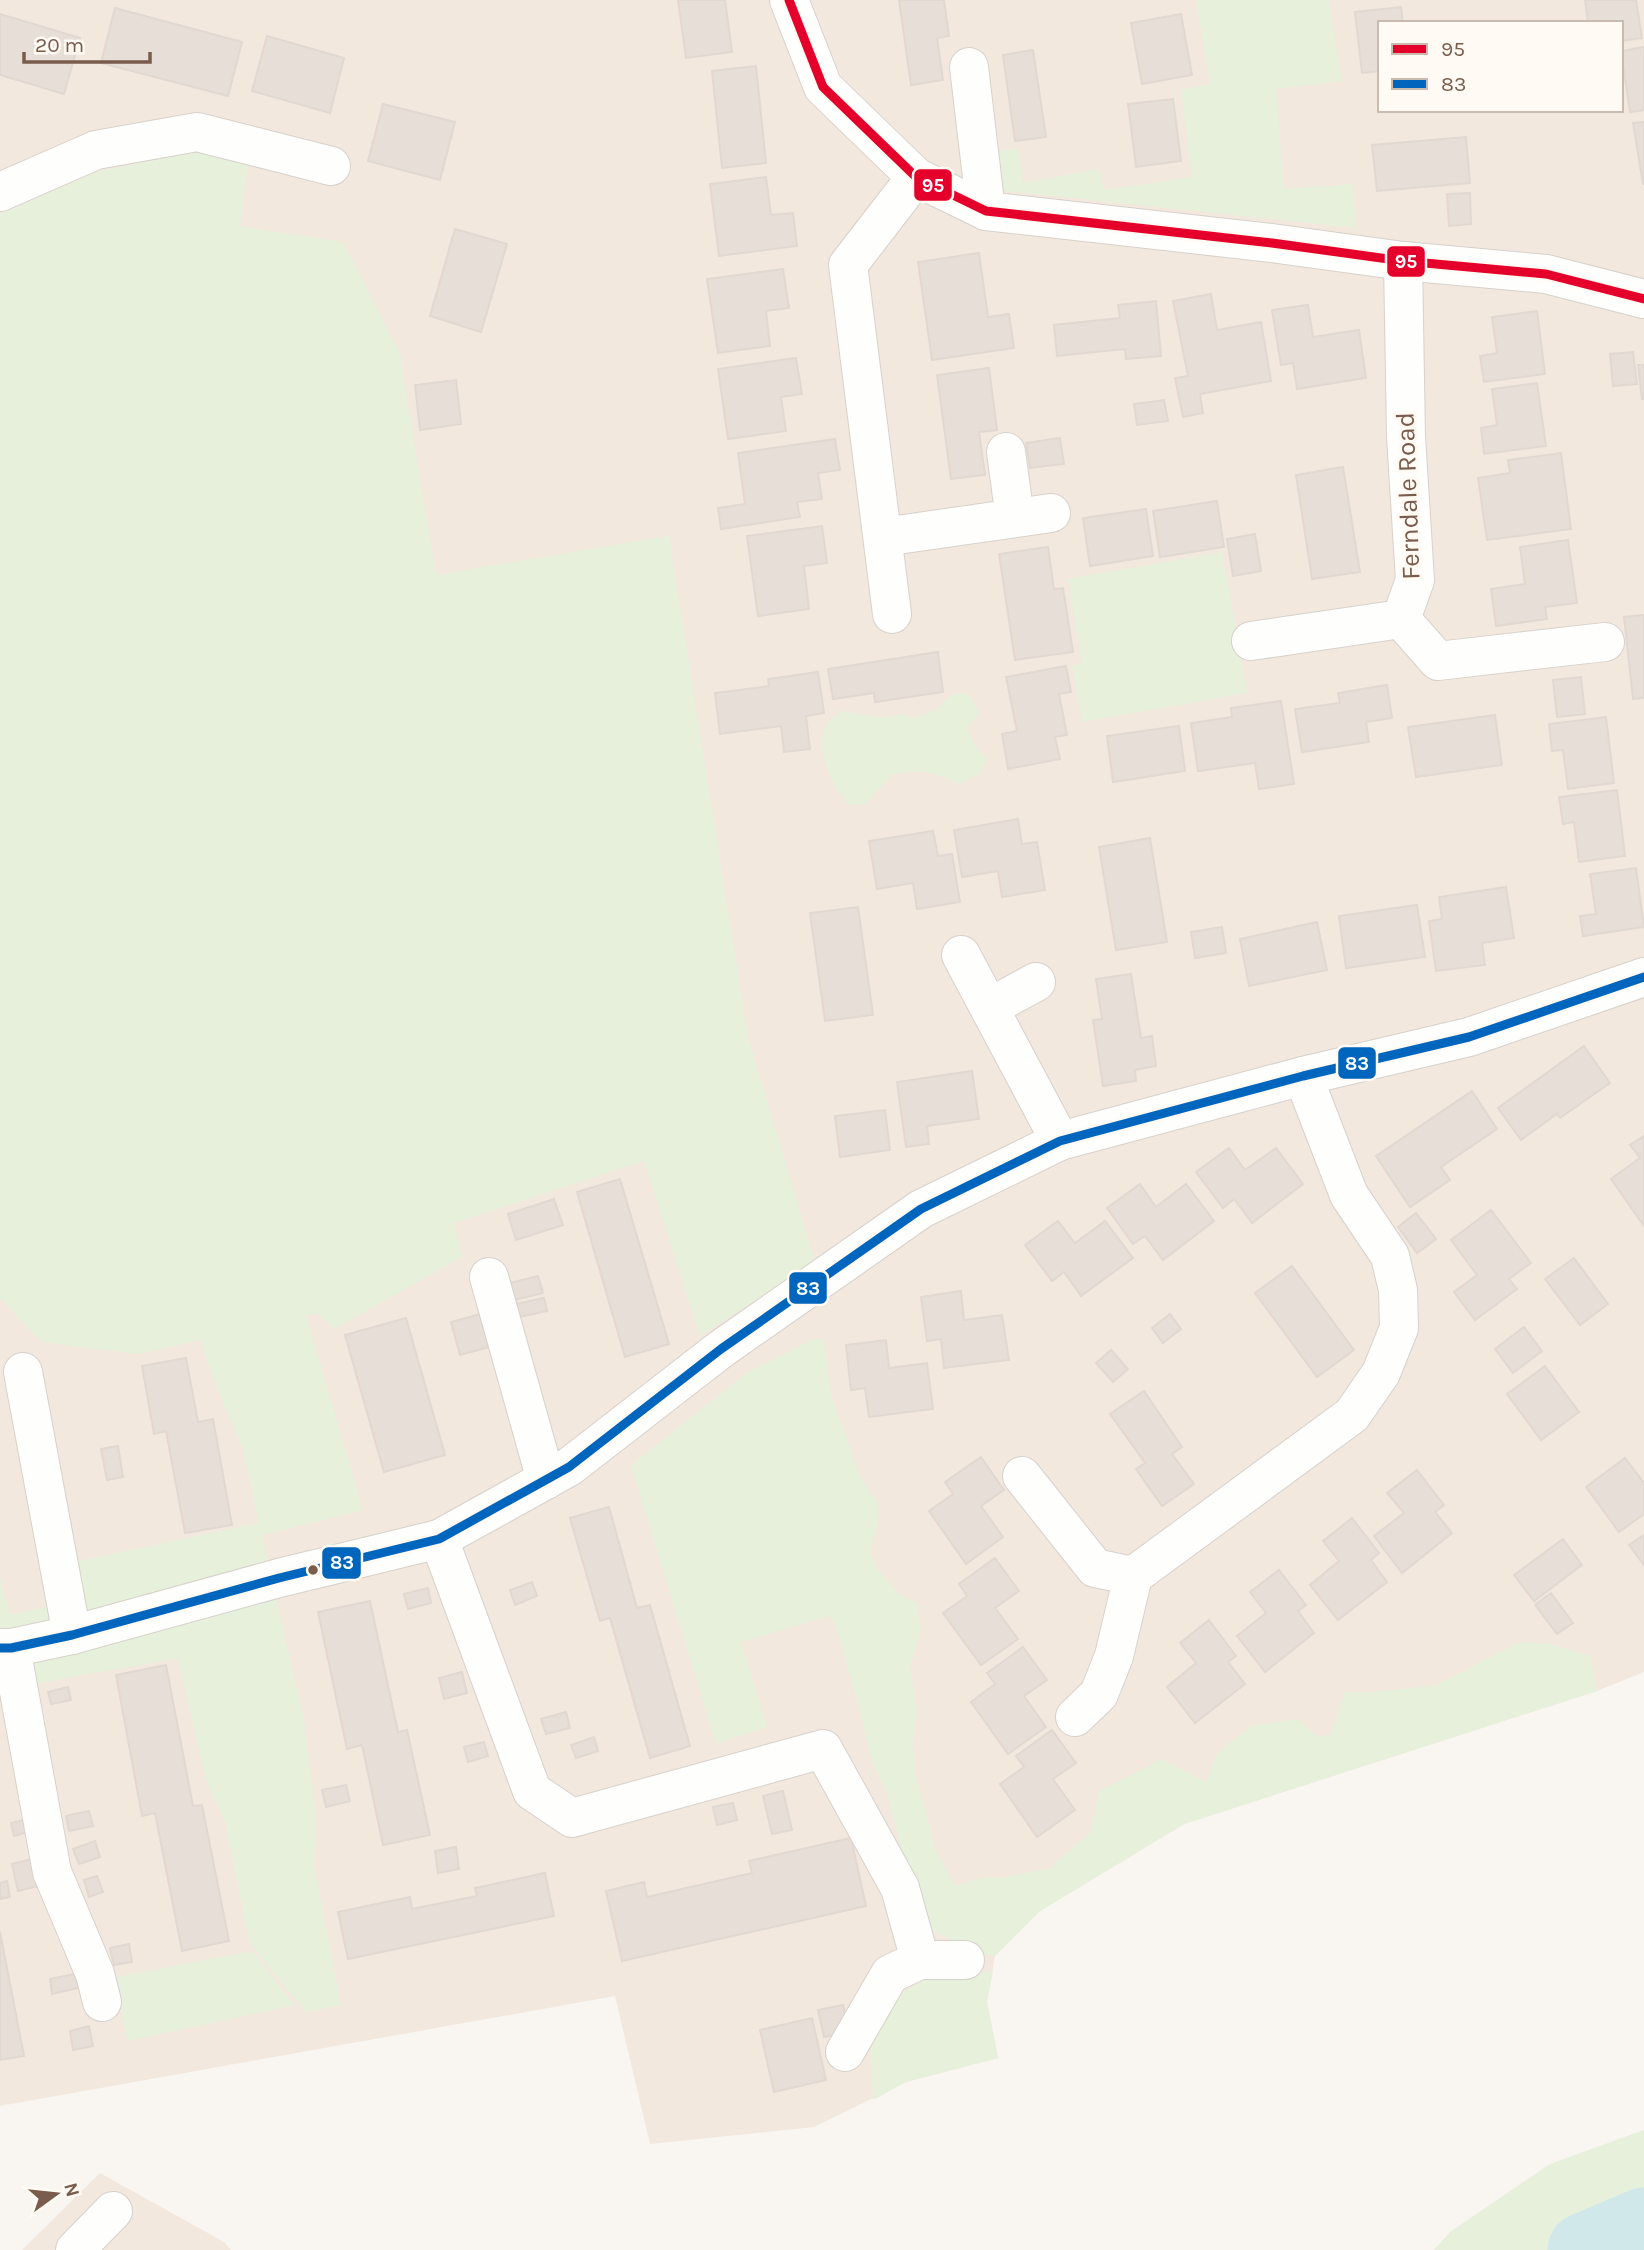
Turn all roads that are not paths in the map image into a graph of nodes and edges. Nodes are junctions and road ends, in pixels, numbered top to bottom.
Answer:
1 (789, 0) edge
2 (969, 67) dead end
3 (331, 166) dead end
4 (916, 177) junction
5 (0, 192) edge
6 (986, 211) junction
7 (1403, 261) junction
8 (1644, 299) edge
9 (1006, 452) dead end
10 (883, 537) junction
11 (892, 614) dead end
12 (1401, 619) junction
13 (1251, 641) dead end
14 (1605, 642) dead end
15 (961, 955) dead end
16 (1644, 977) edge
17 (1036, 982) dead end
18 (990, 1007) junction
19 (1303, 1076) junction
20 (1060, 1141) junction
21 (489, 1277) dead end
22 (23, 1372) dead end
23 (1021, 1476) dead end
24 (547, 1479) junction
25 (439, 1539) junction
26 (1133, 1576) junction
27 (72, 1635) junction
28 (6, 1648) edge
29 (1074, 1717) dead end
30 (920, 1960) junction
31 (965, 1960) dead end
32 (102, 2002) dead end
33 (845, 2052) dead end
34 (113, 2211) dead end
35 (75, 2250) edge

1 - 4 street
2 - 6 street
3 - 5 street
4 - 6 street
4 - 10 street
6 - 7 street
7 - 8 street
7 - 12 street, Ferndale Road
9 - 10 street
10 - 11 street
12 - 13 street, Ferndale Road
12 - 14 street
15 - 18 street
16 - 19 street
17 - 18 street
18 - 20 street
19 - 20 street
19 - 26 street
20 - 24 street
21 - 24 street
22 - 27 street
23 - 26 street
24 - 25 street
25 - 27 street
25 - 30 street
26 - 29 street
27 - 28 street
28 - 32 street
30 - 31 street
30 - 33 street
34 - 35 street

